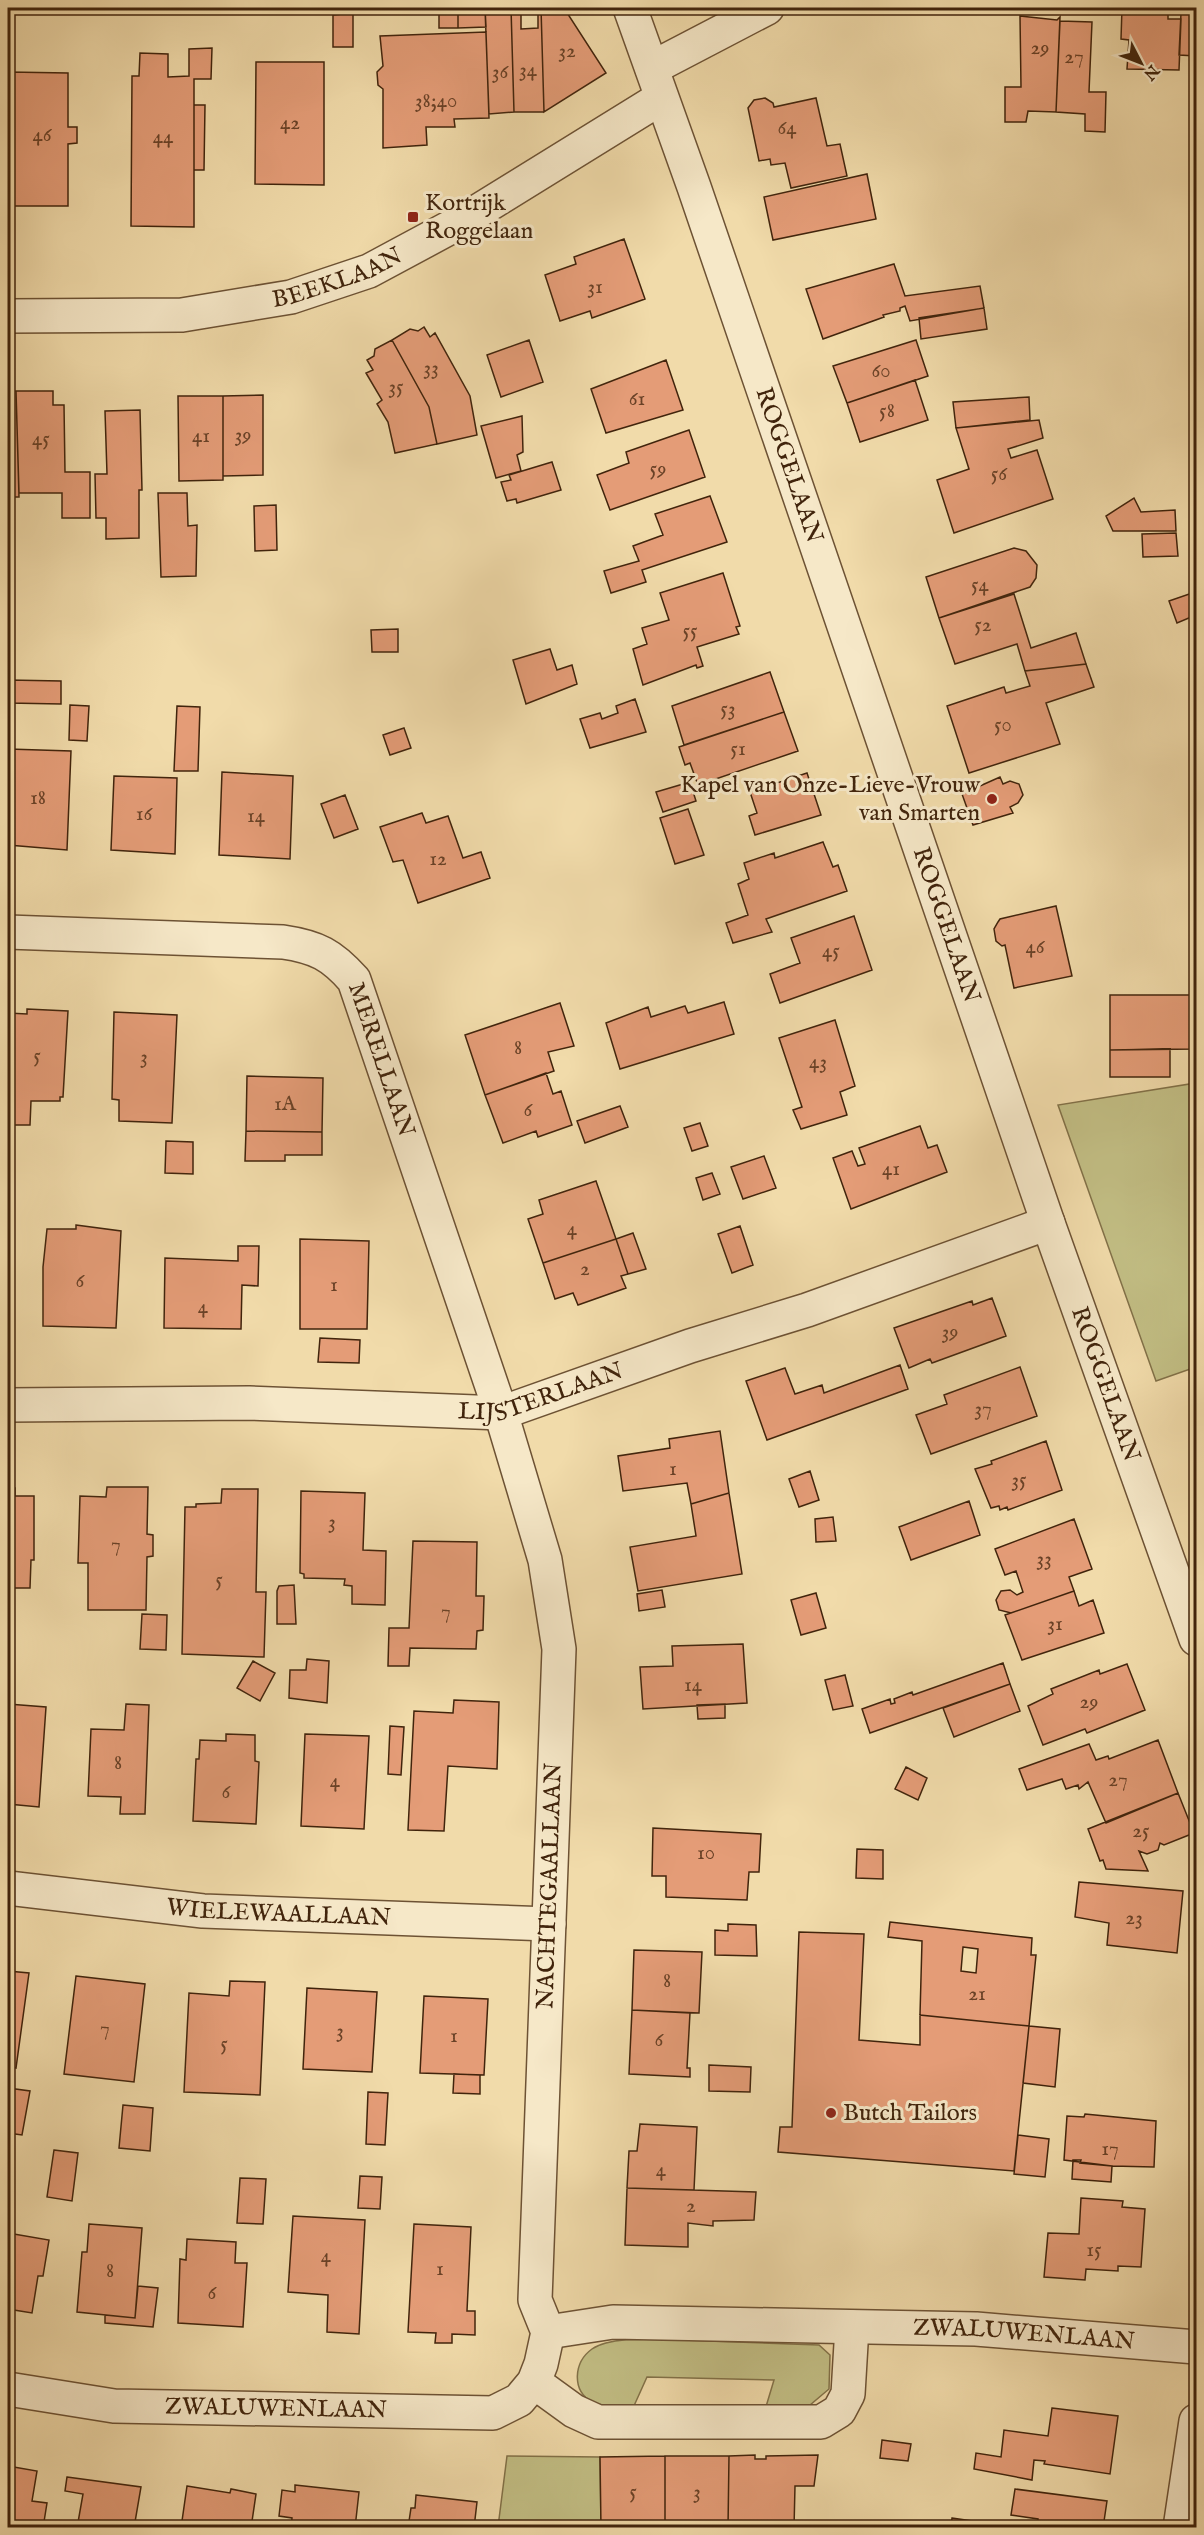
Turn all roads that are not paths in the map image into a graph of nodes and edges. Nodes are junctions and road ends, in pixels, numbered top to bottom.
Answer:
1 (630, 8) edge
2 (767, 8) edge
3 (657, 83) junction
4 (8, 316) edge
5 (8, 932) edge
6 (1048, 1223) junction
7 (8, 1405) edge
8 (501, 1413) junction
9 (1197, 1639) edge
10 (8, 1888) edge
11 (549, 1924) junction
12 (852, 2327) junction
13 (548, 2332) junction
14 (1197, 2347) edge
15 (538, 2373) junction
16 (8, 2389) edge
17 (1197, 2421) edge
18 (1180, 2528) edge

1 - 3 street, ROGGELAAN
2 - 3 street, BEEKLAAN
3 - 4 street, BEEKLAAN
3 - 6 street, ROGGELAAN
5 - 8 street, MERELLAAN
6 - 8 street, LIJSTERLAAN
6 - 9 street, ROGGELAAN
7 - 8 street, LIJSTERLAAN
8 - 11 street, NACHTEGAALLAAN
10 - 11 street, WIELEWAALLAAN
11 - 13 street, NACHTEGAALLAAN
12 - 13 street, ZWALUWENLAAN
12 - 14 street, ZWALUWENLAAN
12 - 15 street
13 - 15 street
15 - 16 street, ZWALUWENLAAN
17 - 18 street

